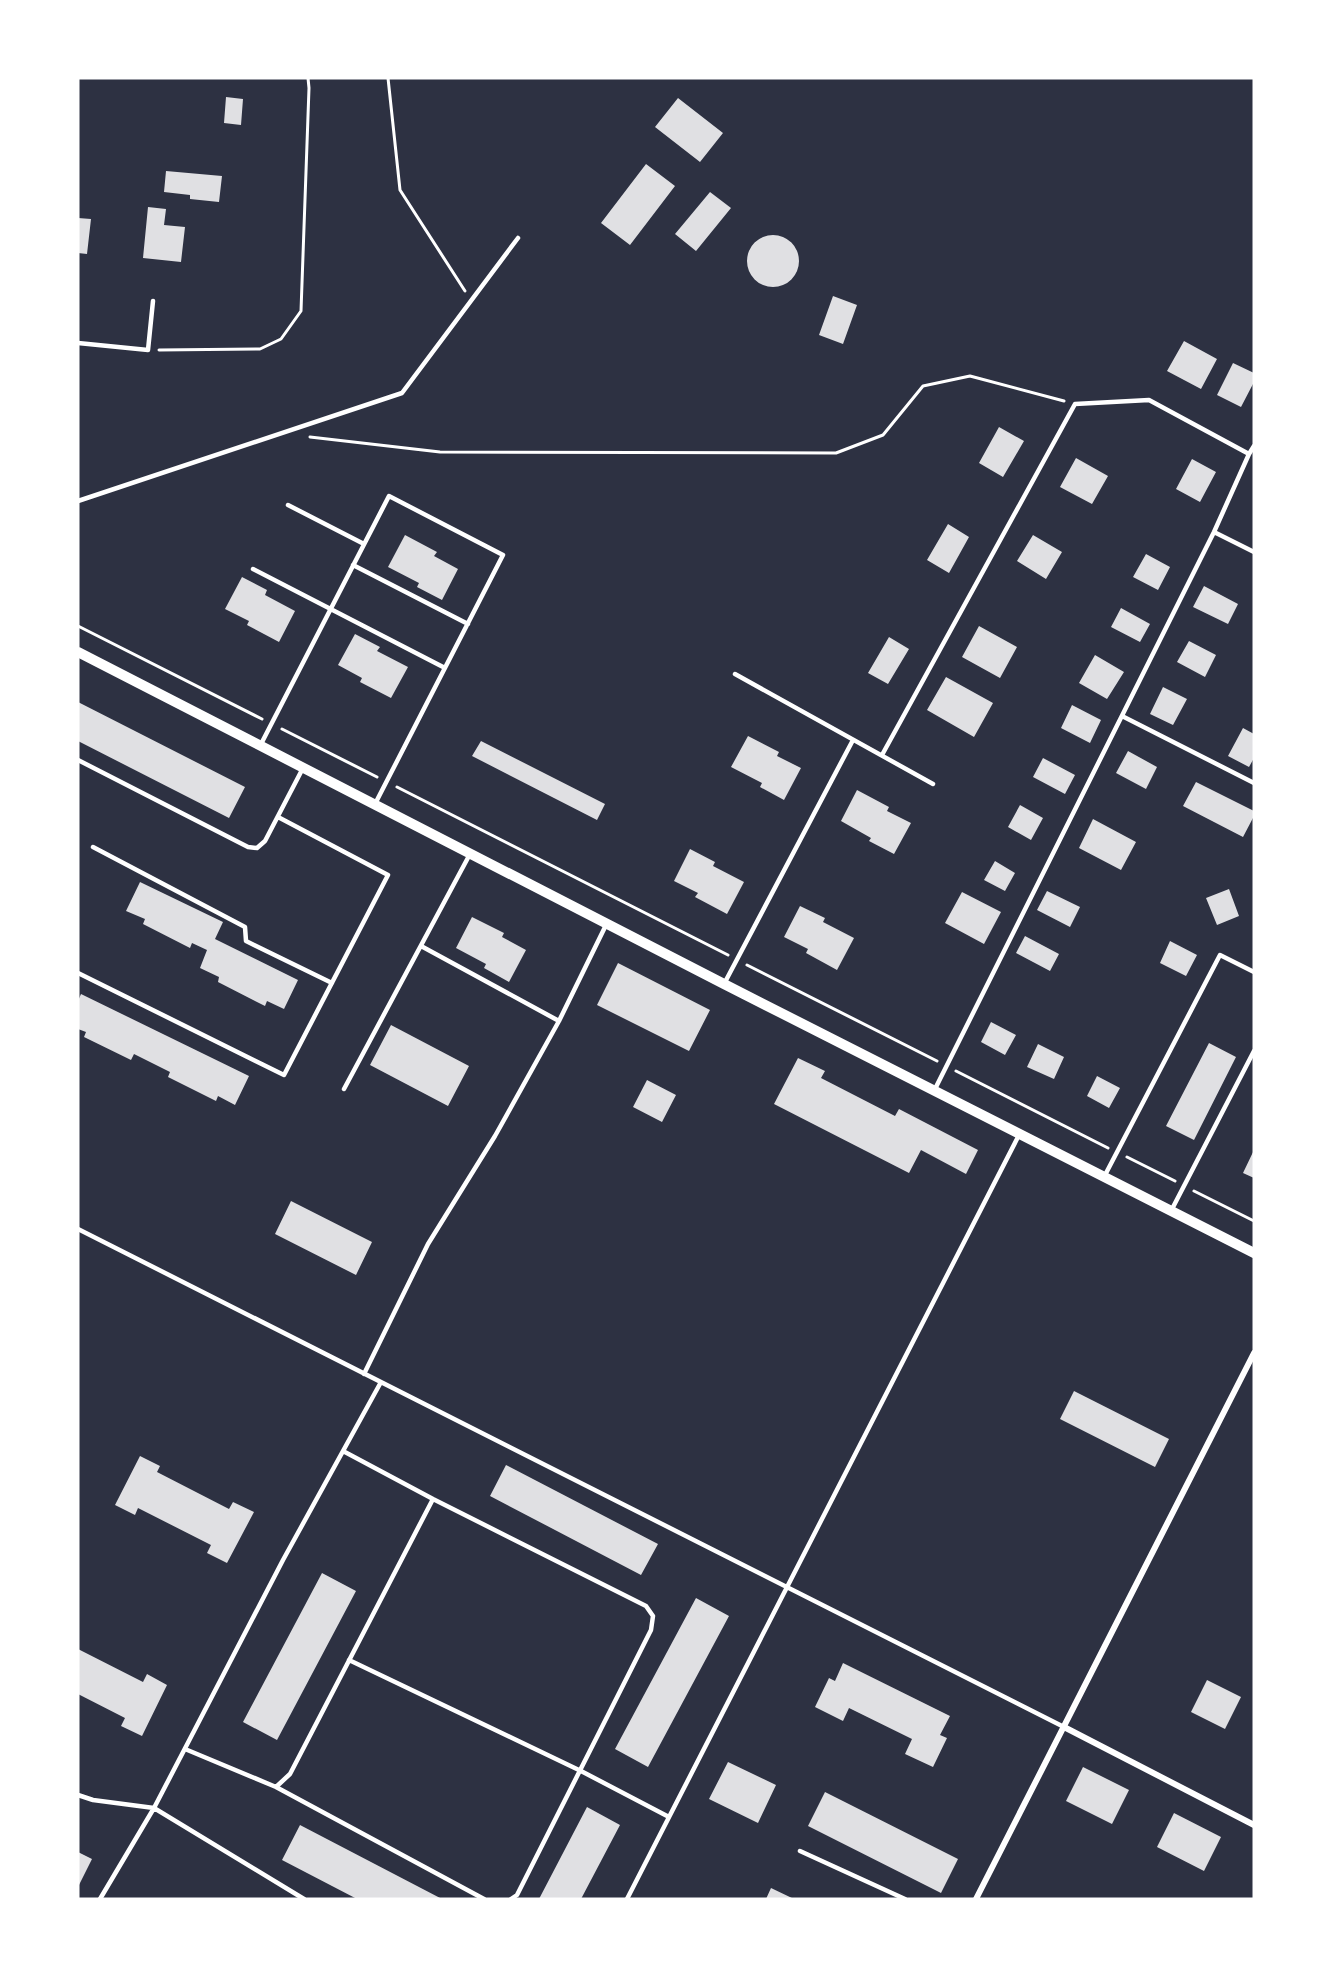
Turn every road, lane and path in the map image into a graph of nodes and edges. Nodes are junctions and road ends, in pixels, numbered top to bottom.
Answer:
1 (308, 78) edge
2 (388, 78) edge
3 (518, 238) dead end
4 (153, 301) dead end
5 (471, 301) junction
6 (78, 343) edge
7 (148, 350) junction
8 (1075, 404) junction
9 (282, 433) junction
10 (1254, 446) edge
11 (1249, 454) junction
12 (78, 501) edge
13 (288, 505) dead end
14 (1214, 532) junction
15 (364, 544) junction
16 (1254, 552) edge
17 (353, 565) junction
18 (253, 569) dead end
19 (331, 609) junction
20 (468, 624) junction
21 (78, 626) edge
22 (78, 652) edge
23 (445, 668) junction
24 (735, 674) dead end
25 (1122, 716) junction
26 (272, 724) junction
27 (853, 740) junction
28 (260, 746) junction
29 (882, 755) junction
30 (78, 760) edge
31 (303, 768) junction
32 (387, 782) junction
33 (1254, 783) edge
34 (933, 784) dead end
35 (375, 805) junction
36 (278, 817) junction
37 (93, 847) dead end
38 (470, 854) junction
39 (607, 924) junction
40 (421, 946) junction
41 (737, 959) junction
42 (1254, 972) edge
43 (78, 973) edge
44 (332, 983) junction
45 (724, 984) junction
46 (559, 1021) junction
47 (1254, 1051) edge
48 (947, 1066) junction
49 (344, 1089) dead end
50 (934, 1091) junction
51 (1019, 1134) junction
52 (1117, 1152) junction
53 (1104, 1177) junction
54 (1184, 1186) junction
55 (1171, 1211) junction
56 (1254, 1221) edge
57 (78, 1229) edge
58 (1254, 1253) edge
59 (1254, 1353) edge
60 (364, 1374) junction
61 (381, 1382) junction
62 (343, 1451) junction
63 (433, 1499) junction
64 (787, 1588) junction
65 (349, 1660) junction
66 (1064, 1727) junction
67 (185, 1749) junction
68 (581, 1771) junction
69 (276, 1787) junction
70 (78, 1795) edge
71 (154, 1808) junction
72 (669, 1818) junction
73 (1254, 1825) edge
74 (800, 1851) dead end
75 (100, 1899) edge
76 (304, 1899) edge
77 (484, 1899) edge
78 (511, 1899) edge
79 (627, 1899) edge
80 (905, 1899) edge
81 (976, 1899) edge

1 - 7 path
2 - 5 path
3 - 5 lane
4 - 7 lane
5 - 9 lane
6 - 7 lane
8 - 9 path
8 - 11 lane
8 - 29 lane
9 - 12 lane
10 - 11 lane
11 - 14 lane
13 - 15 lane
14 - 16 lane
14 - 25 lane
15 - 17 lane
15 - 20 lane
17 - 19 lane
17 - 20 lane
18 - 19 lane
19 - 23 lane
19 - 26 lane
20 - 23 lane
21 - 26 path
22 - 28 street
23 - 32 lane
24 - 27 lane
25 - 33 lane
25 - 48 lane
26 - 28 lane
26 - 32 path
27 - 29 lane
27 - 41 lane
28 - 31 street
29 - 34 lane
30 - 36 lane
31 - 35 street
31 - 36 lane
32 - 35 lane
32 - 41 path
35 - 38 street
36 - 44 lane
37 - 44 lane
38 - 39 street
38 - 40 lane
39 - 45 street
39 - 46 lane
40 - 46 lane
40 - 49 lane
41 - 45 lane
41 - 48 path
42 - 52 lane
43 - 44 lane
45 - 50 street
46 - 60 lane
47 - 54 lane
48 - 50 lane
48 - 52 path
50 - 51 street
51 - 53 street
51 - 64 lane
52 - 53 lane
52 - 54 path
53 - 55 street
54 - 55 lane
54 - 56 path
55 - 58 street
57 - 60 lane
59 - 66 street
60 - 61 lane
61 - 62 lane
61 - 64 lane
62 - 63 lane
62 - 67 lane
63 - 65 lane
63 - 68 lane
64 - 66 lane
64 - 72 lane
65 - 68 lane
65 - 69 lane
66 - 73 street
66 - 81 street
67 - 69 lane
67 - 71 lane
68 - 72 lane
68 - 78 lane
69 - 77 lane
70 - 71 lane
71 - 75 lane
71 - 76 lane
72 - 79 lane
74 - 80 lane

